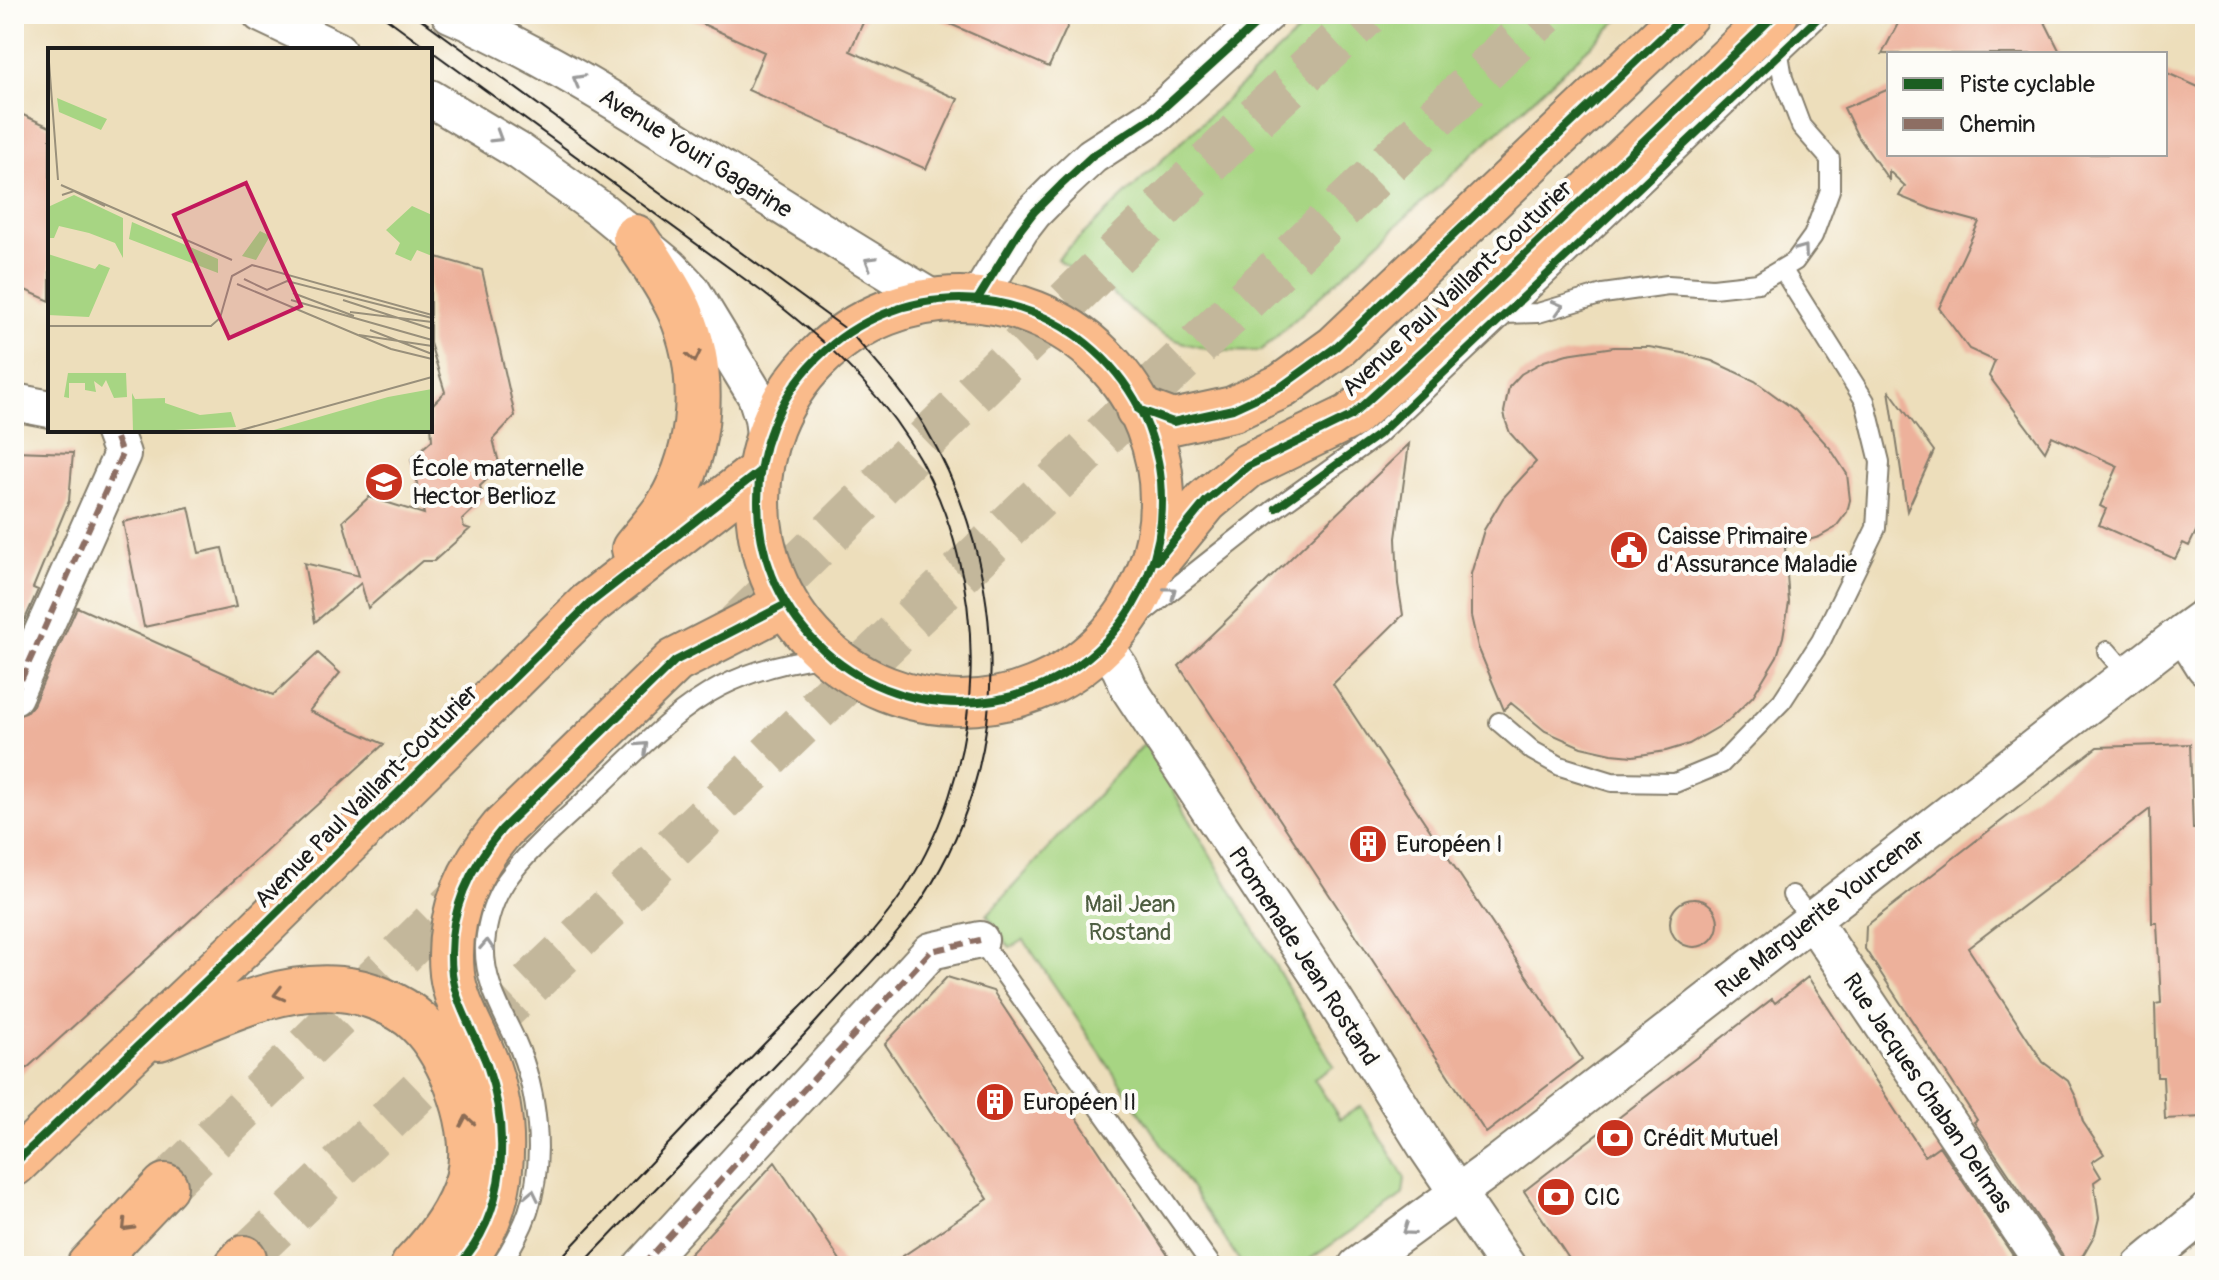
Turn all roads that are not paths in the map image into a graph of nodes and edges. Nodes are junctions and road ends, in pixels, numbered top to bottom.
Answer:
1 (261, 14) edge
2 (450, 14) edge
3 (1267, 14) edge
4 (1686, 14) edge
5 (1822, 14) edge
6 (1776, 28) edge
7 (312, 37) edge
8 (432, 99) edge
9 (635, 237) junction
10 (1782, 269) junction
11 (957, 300) junction
12 (1508, 313) junction
13 (1453, 323) junction
14 (14, 402) edge
15 (48, 409) edge
16 (1138, 409) junction
17 (114, 432) edge
18 (763, 457) junction
19 (1152, 567) junction
20 (589, 604) junction
21 (786, 604) junction
22 (2194, 624) edge
23 (1107, 642) junction
24 (831, 656) junction
25 (2205, 667) edge
26 (14, 696) edge
27 (1499, 722) dead end
28 (1802, 908) junction
29 (980, 940) joint
30 (139, 1047) junction
31 (14, 1164) edge
32 (165, 1186) tunnel mouth
33 (1458, 1195) junction
34 (2205, 1213) edge
35 (89, 1266) edge
36 (413, 1266) edge
37 (458, 1266) edge
38 (500, 1266) edge
39 (642, 1266) edge
40 (1212, 1266) edge
41 (1357, 1266) edge
42 (1507, 1266) edge
43 (2045, 1266) edge
44 (2141, 1266) edge

1 - 7 street
11 -> 2 street, Avenue Youri Gagarine
3 - 11 street
4 - 16 main road, Avenue Paul Vaillant-Couturier
5 - 6 lane, Avenue Paul Vaillant-Couturier
10 -> 6 lane
6 - 12 lane, Avenue Paul Vaillant-Couturier
6 - 13 main road, Avenue Paul Vaillant-Couturier
8 -> 9 street
9 - 18 street
9 -> 20 main road
12 -> 10 lane
10 - 27 lane
11 - 16 main road, Avenue Paul Vaillant-Couturier
11 - 18 main road, Avenue Paul Vaillant-Couturier
12 - 13 lane
23 -> 12 lane, Avenue Paul Vaillant-Couturier
13 - 19 main road, Avenue Paul Vaillant-Couturier
14 - 15 street
16 - 19 main road, Avenue Paul Vaillant-Couturier
17 - 26 street
18 - 20 main road, Avenue Paul Vaillant-Couturier
18 - 21 main road, Avenue Paul Vaillant-Couturier
19 - 23 main road, Avenue Paul Vaillant-Couturier
20 - 30 main road, Avenue Paul Vaillant-Couturier
21 - 24 main road, Avenue Paul Vaillant-Couturier
21 - 37 main road
22 - 25 street
22 - 28 street, Rue Marguerite Yourcenar
23 - 24 main road, Avenue Paul Vaillant-Couturier
23 - 33 street, Promenade Jean Rostand
38 -> 24 lane
28 - 33 street, Rue Marguerite Yourcenar
28 - 43 street, Rue Jacques Chaban Delmas
29 - 39 street
29 - 40 lane
30 - 31 main road, Avenue Paul Vaillant-Couturier
36 -> 30 main road
32 -> 35 main road
33 -> 41 street, Rue Marguerite Yourcenar
33 - 42 street, Promenade Jean Rostand
34 - 44 street

